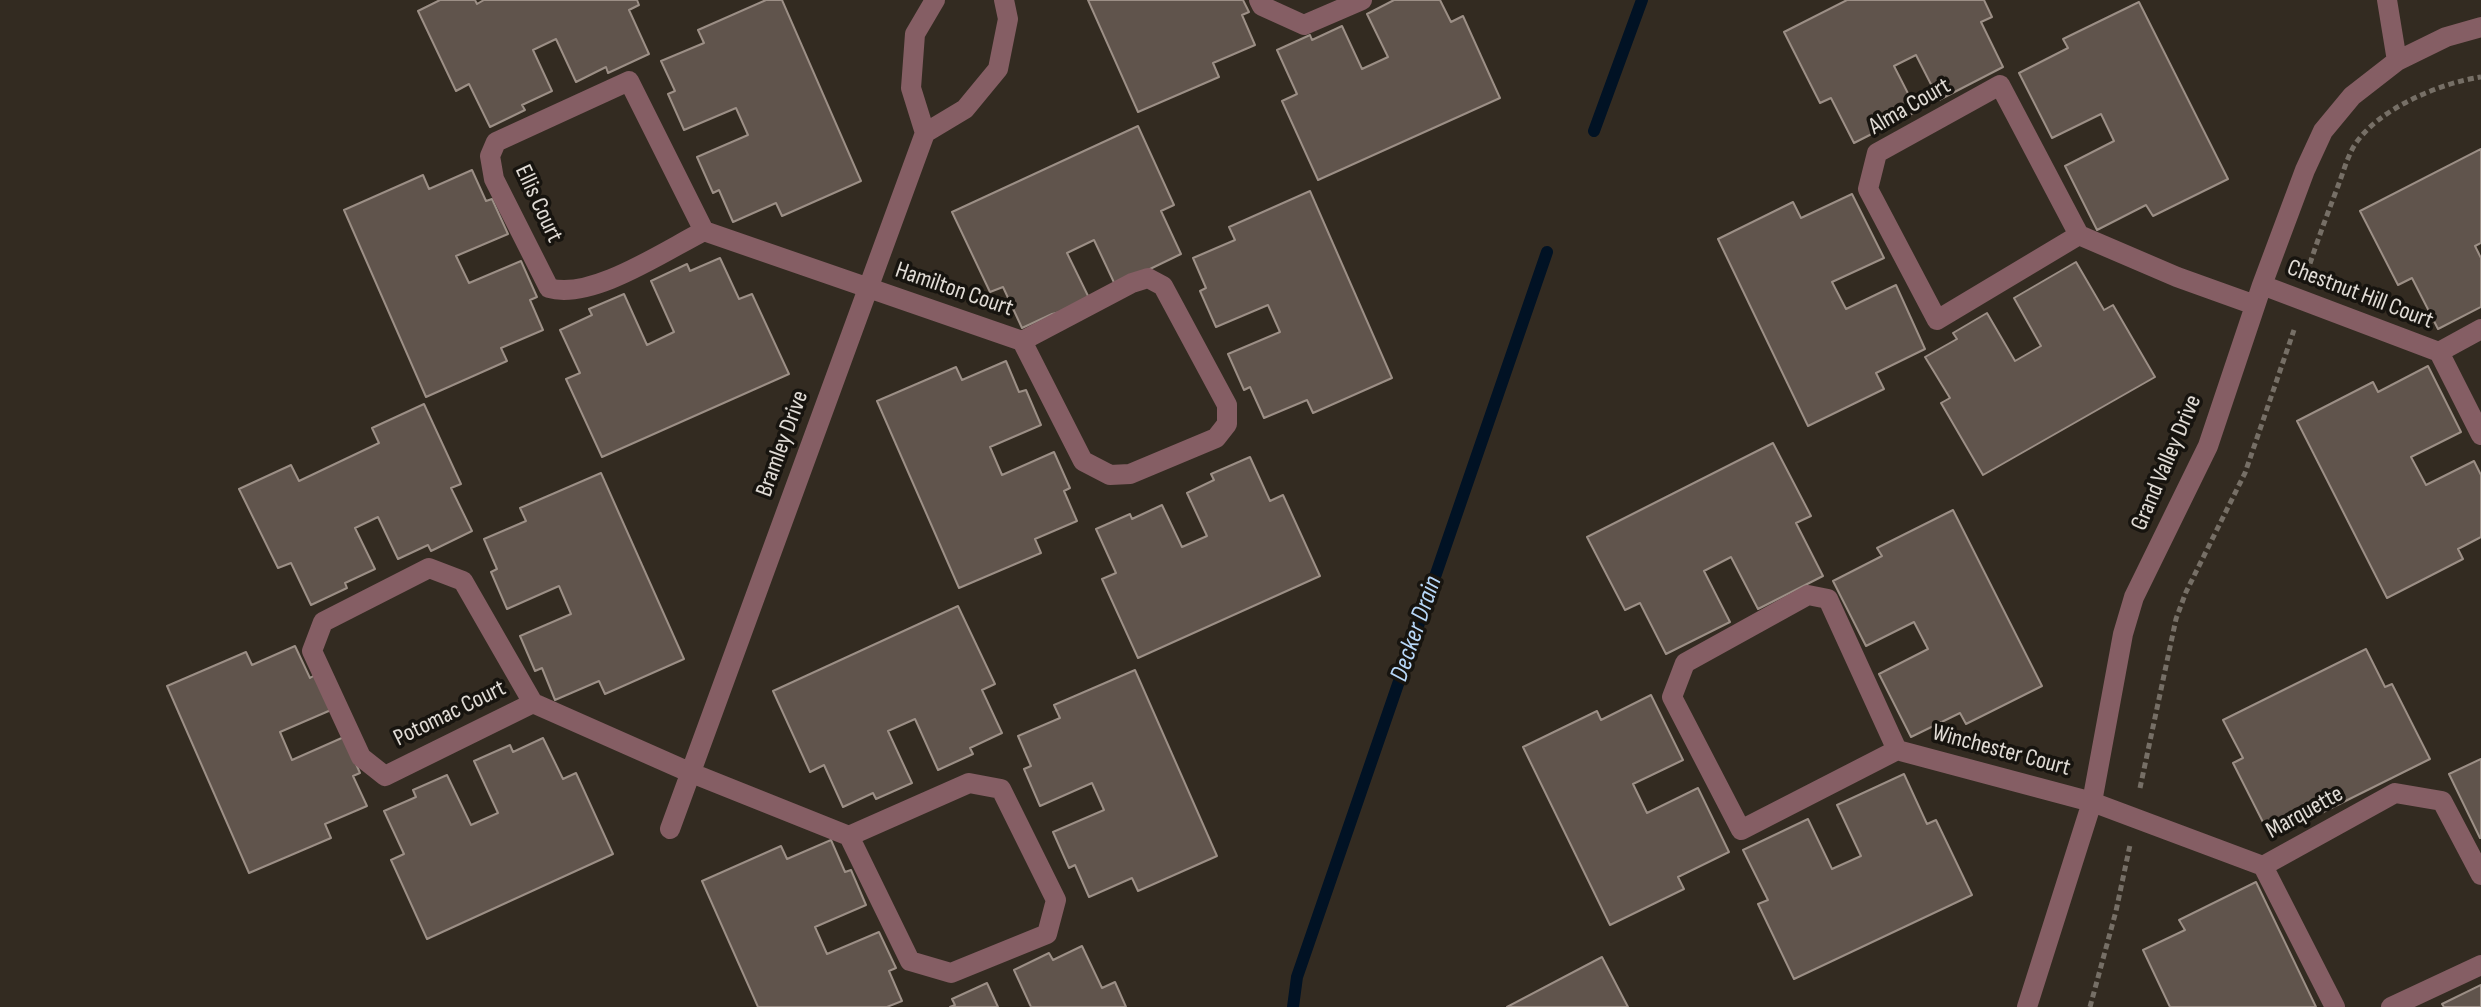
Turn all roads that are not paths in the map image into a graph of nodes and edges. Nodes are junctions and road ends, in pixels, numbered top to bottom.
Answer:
1 (935, 0) edge
2 (1004, 0) edge
3 (1259, 0) edge
4 (1362, 0) edge
5 (2387, 0) edge
6 (2481, 27) edge
7 (2397, 61) junction
8 (925, 133) junction
9 (704, 231) junction
10 (2079, 235) junction
11 (868, 288) junction
12 (2259, 295) junction
13 (2481, 329) edge
14 (1022, 341) junction
15 (2439, 352) junction
16 (2481, 435) edge
17 (533, 703) junction
18 (1897, 750) junction
19 (689, 772) junction
20 (2092, 802) junction
21 (670, 829) dead end
22 (849, 836) junction
23 (2263, 866) junction
24 (2481, 875) edge
25 (2481, 965) edge
26 (2027, 1007) edge
27 (2335, 1007) edge
28 (2391, 1007) edge

1 - 8 street
2 - 8 street
3 - 4 street
5 - 7 street
6 - 7 street, Grand Valley Drive
7 - 12 street, Grand Valley Drive
8 - 11 street, Bramley Drive
9 - 9 street, Ellis Court
9 - 11 street
10 - 10 street, Alma Court
10 - 12 street
11 - 14 street, Hamilton Court
11 - 19 street, Bramley Drive
12 - 15 street, Chestnut Hill Court
12 - 20 street, Grand Valley Drive
13 - 15 street, Chestnut Hill Court
14 - 14 street, Hamilton Court
15 - 16 street, Chestnut Hill Court
17 - 17 street, Potomac Court
17 - 19 street
18 - 18 street, Winchester Court
18 - 20 street, Winchester Court
19 - 21 street, Bramley Drive
19 - 22 street
20 - 23 street, Winchester Court
20 - 26 street, Grand Valley Drive
22 - 22 street
23 - 24 street, Marquette
23 - 27 street, Marquette
25 - 28 street

